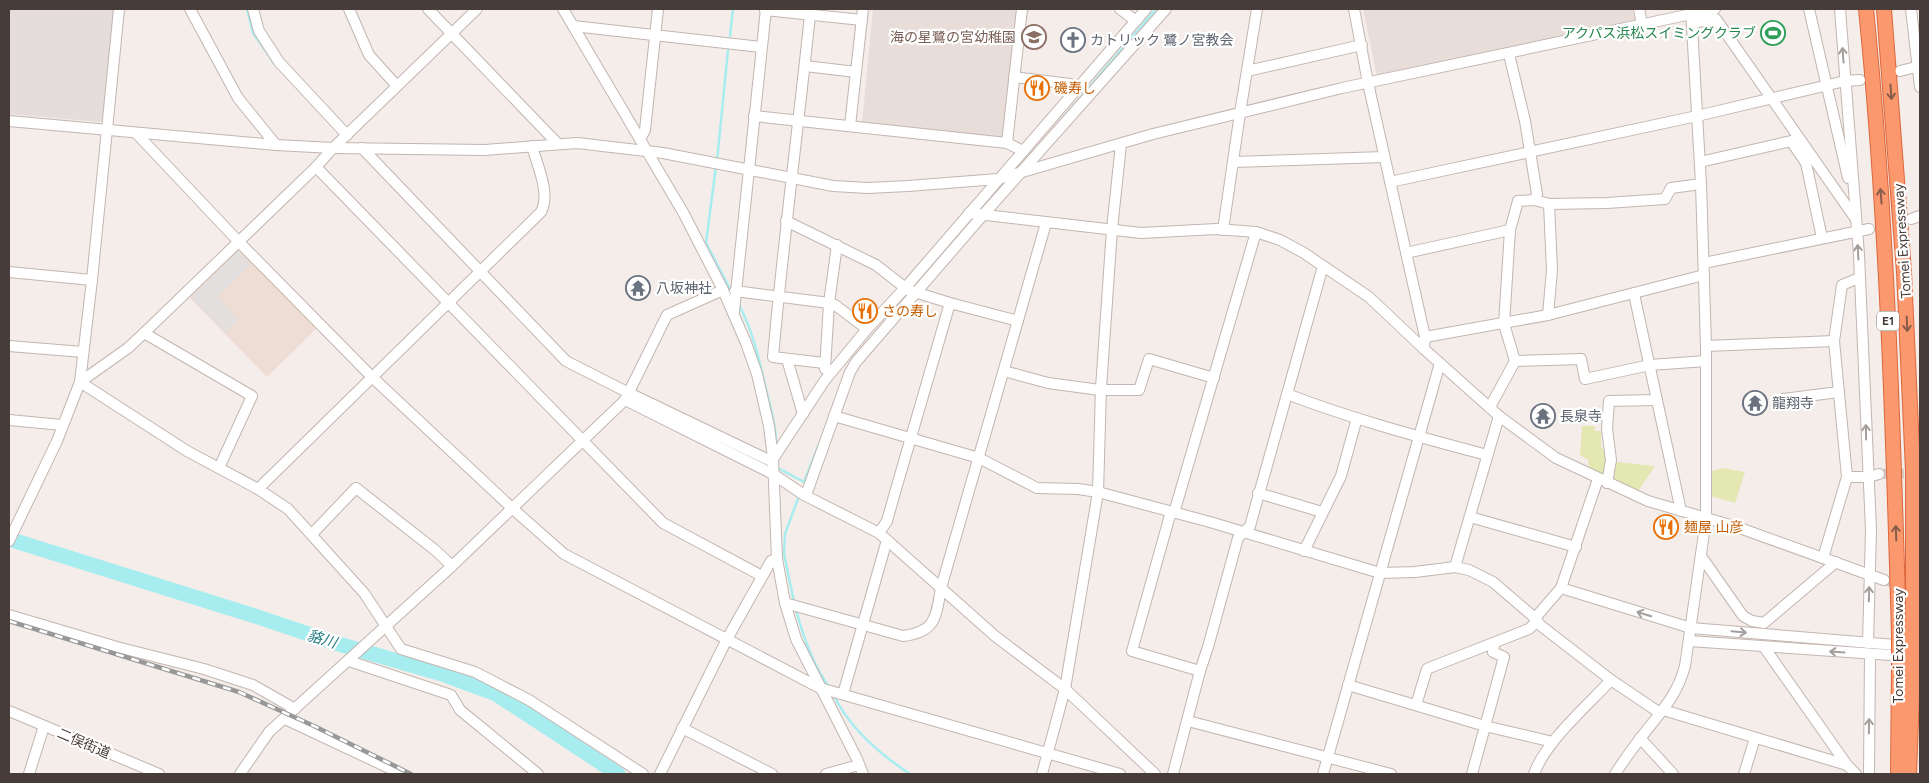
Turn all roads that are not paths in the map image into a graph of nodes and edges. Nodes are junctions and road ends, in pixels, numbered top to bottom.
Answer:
1 (119, 9) edge
2 (190, 9) edge
3 (253, 9) edge
4 (349, 9) edge
5 (428, 9) edge
6 (478, 9) edge
7 (563, 9) edge
8 (658, 9) edge
9 (863, 9) edge
10 (1022, 9) edge
11 (1120, 9) edge
12 (1146, 9) edge
13 (1166, 9) edge
14 (1257, 9) edge
15 (1354, 9) edge
16 (1639, 9) edge
17 (1715, 9) edge
18 (1808, 9) edge
19 (1840, 9) edge
20 (1866, 9) edge
21 (1884, 9) edge
22 (1911, 9) edge
23 (766, 10) edge
24 (810, 15) junction
25 (1691, 15) edge
26 (862, 20) junction
27 (1136, 21) junction
28 (1642, 24) junction
29 (573, 26) junction
30 (451, 34) junction
31 (655, 35) junction
32 (1362, 45) junction
33 (761, 47) junction
34 (1509, 54) junction
35 (805, 66) junction
36 (1919, 66) edge
37 (1247, 71) junction
38 (1900, 71) dead end
39 (856, 72) junction
40 (1014, 78) junction
41 (1860, 80) dead end
42 (1845, 81) junction
43 (1368, 83) junction
44 (397, 86) junction
45 (1826, 86) junction
46 (1920, 86) edge
47 (1077, 90) junction
48 (1772, 98) junction
49 (1240, 113) junction
50 (754, 116) junction
51 (1697, 116) junction
52 (799, 120) junction
53 (9, 121) edge
54 (850, 126) junction
55 (107, 130) junction
56 (136, 133) junction
57 (346, 135) junction
58 (640, 139) junction
59 (1007, 143) junction
60 (557, 144) junction
61 (1121, 144) junction
62 (276, 145) junction
63 (532, 146) junction
64 (333, 148) junction
65 (362, 148) junction
66 (648, 150) junction
67 (1022, 151) junction
68 (1530, 151) junction
69 (1384, 157) junction
70 (1233, 162) junction
71 (1700, 162) junction
72 (316, 167) junction
73 (748, 169) junction
74 (1019, 173) junction
75 (791, 178) junction
76 (1001, 178) junction
77 (1390, 182) junction
78 (1701, 184) junction
79 (1535, 200) junction
80 (1549, 204) junction
81 (1854, 206) junction
82 (976, 214) junction
83 (1856, 219) junction
84 (786, 221) junction
85 (1046, 223) junction
86 (1112, 229) junction
87 (1870, 229) dead end
88 (1223, 230) junction
89 (1510, 230) junction
90 (1857, 230) junction
91 (1256, 232) junction
92 (1822, 238) junction
93 (238, 241) junction
94 (837, 245) junction
95 (1406, 253) junction
96 (1704, 264) junction
97 (1323, 266) junction
98 (9, 272) edge
99 (480, 273) junction
100 (1704, 276) junction
101 (1859, 278) junction
102 (92, 280) junction
103 (723, 290) junction
104 (735, 291) junction
105 (911, 291) junction
106 (1634, 294) junction
107 (778, 297) junction
108 (448, 303) junction
109 (830, 303) junction
110 (950, 303) junction
111 (734, 310) junction
112 (1548, 315) junction
113 (1018, 321) junction
114 (1504, 324) junction
115 (867, 329) junction
116 (144, 333) junction
117 (1425, 337) junction
118 (1834, 341) junction
119 (9, 346) edge
120 (1706, 346) junction
121 (1424, 349) junction
122 (83, 352) junction
123 (787, 359) junction
124 (1515, 360) junction
125 (1706, 361) junction
126 (824, 363) junction
127 (1440, 363) junction
128 (1650, 365) junction
129 (1004, 371) junction
130 (372, 377) junction
131 (1214, 378) junction
132 (825, 380) junction
133 (80, 382) junction
134 (1100, 390) junction
135 (1839, 392) junction
136 (1287, 394) junction
137 (627, 397) junction
138 (1783, 399) dead end
139 (1657, 400) junction
140 (1490, 407) junction
141 (802, 414) junction
142 (834, 416) junction
143 (1499, 416) junction
144 (1357, 418) junction
145 (9, 420) edge
146 (62, 425) junction
147 (1419, 437) junction
148 (911, 438) junction
149 (583, 441) junction
150 (1487, 455) junction
151 (979, 458) junction
152 (773, 461) junction
153 (219, 468) junction
154 (773, 474) junction
155 (1880, 474) tunnel mouth
156 (1847, 476) junction
157 (1868, 477) junction
158 (1602, 481) junction
159 (258, 488) junction
160 (1098, 492) junction
161 (802, 493) junction
162 (1258, 493) junction
163 (513, 509) junction
164 (1681, 511) junction
165 (1322, 512) junction
166 (1174, 514) junction
167 (1470, 517) junction
168 (1706, 519) junction
169 (1244, 533) junction
170 (312, 534) junction
171 (10, 535) edge
172 (883, 537) junction
173 (1576, 547) junction
174 (1304, 551) junction
175 (1701, 556) junction
176 (777, 558) junction
177 (1823, 558) junction
178 (1836, 562) junction
179 (452, 566) junction
180 (1455, 567) junction
181 (1380, 573) junction
182 (1869, 575) junction
183 (762, 576) junction
184 (1884, 580) tunnel mouth
185 (941, 588) junction
186 (1561, 588) junction
187 (792, 604) junction
188 (9, 615) edge
189 (1536, 620) junction
190 (862, 624) junction
191 (386, 626) junction
192 (1691, 628) junction
193 (727, 639) junction
194 (1911, 639) edge
195 (1689, 641) junction
196 (1868, 643) junction
197 (1494, 644) junction
198 (1764, 646) junction
199 (1870, 654) junction
200 (352, 657) junction
201 (1917, 663) edge
202 (1200, 671) junction
203 (1611, 680) junction
204 (1348, 686) junction
205 (822, 688) junction
206 (1065, 689) junction
207 (840, 694) junction
208 (1416, 705) junction
209 (295, 709) junction
210 (9, 711) edge
211 (1662, 712) junction
212 (285, 719) junction
213 (1188, 721) junction
214 (44, 726) junction
215 (1486, 726) junction
216 (682, 728) junction
217 (1640, 738) junction
218 (1755, 738) junction
219 (1553, 742) junction
220 (1047, 754) junction
221 (1328, 756) junction
222 (1847, 765) junction
223 (861, 769) edge
224 (29, 774) edge
225 (159, 774) edge
226 (240, 774) edge
227 (402, 774) edge
228 (538, 774) edge
229 (643, 774) edge
230 (660, 774) edge
231 (772, 774) edge
232 (826, 774) edge
233 (1042, 774) edge
234 (1120, 774) edge
235 (1155, 774) edge
236 (1173, 774) edge
237 (1323, 774) edge
238 (1390, 774) edge
239 (1472, 774) edge
240 (1534, 774) edge
241 (1615, 774) edge
242 (1673, 774) edge
243 (1744, 774) edge
244 (1856, 774) edge
245 (1869, 774) edge
246 (1898, 774) edge
247 (1909, 774) edge

1 - 55 street
2 - 62 street
3 - 57 street
4 - 44 street
5 - 30 street
6 - 30 street
7 - 29 street
8 - 31 street
9 - 26 street
10 - 40 street
11 - 27 street
12 - 27 street
13 - 74 street
14 - 37 street
15 - 32 street
16 - 28 street
17 - 25 street
18 - 45 street
42 -> 19 street
194 -> 20 highway, Tomei Expressway / E1
21 -> 194 highway, Tomei Expressway / E1
22 - 36 street
23 - 24 street
23 - 33 street
24 - 26 street
24 - 35 street
25 - 28 street
25 - 48 street
25 - 51 street
26 - 39 street
27 - 47 street
28 - 34 street
29 - 31 street
29 - 58 street
30 - 44 street
30 - 60 street
31 - 33 street
31 - 58 street
32 - 37 street
32 - 43 street
33 - 50 street
34 - 43 street
34 - 68 street
35 - 39 street
35 - 52 street
36 - 38 street
36 - 46 street
37 - 49 street
39 - 54 street
40 - 47 street
40 - 59 street
41 - 42 street
42 - 45 street
42 - 81 street
43 - 49 street
43 - 69 street
44 - 57 street
45 - 48 street
45 - 81 street
47 - 67 street
48 - 51 street
48 - 83 street
49 - 61 street
49 - 70 street
50 - 52 street
50 - 73 street
51 - 68 street
51 - 71 street
52 - 54 street
52 - 75 street
53 - 55 street
54 - 59 street
55 - 56 street
55 - 102 street
56 - 62 street
56 - 93 street
57 - 64 street
58 - 66 street
59 - 67 street
60 - 63 street
60 - 66 street
61 - 74 street
61 - 86 street
62 - 64 street
63 - 65 street
63 - 99 street
64 - 65 street
64 - 72 street
65 - 99 street
66 - 73 street
66 - 103 street
67 - 76 street
68 - 77 street
68 - 79 street
69 - 70 street
69 - 77 street
70 - 88 street
71 - 78 street
71 - 92 street
72 - 93 street
72 - 108 street
73 - 75 street
73 - 104 street
74 - 76 street
74 - 82 street
75 - 76 street
75 - 84 street
76 - 82 street
77 - 95 street
78 - 80 street
78 - 96 street
79 - 80 street
79 - 89 street
80 - 112 street
81 - 83 street
82 - 85 street
82 - 105 street
83 - 90 street
84 - 94 street
84 - 107 street
85 - 86 street
85 - 113 street
86 - 88 street
86 - 134 street
87 - 90 street
88 - 91 street
89 - 95 street
89 - 114 street
90 - 92 street
101 -> 90 street
91 - 97 street
91 - 131 street
92 - 96 street
93 - 116 street
93 - 130 street
94 - 105 street
94 - 109 street
95 - 117 street
96 - 100 street
97 - 121 street
97 - 136 street
98 - 102 street
99 - 108 street
99 - 137 street
100 - 106 street
100 - 120 street
101 - 118 street
157 -> 101 street
102 - 122 street
103 - 111 street
103 - 137 street
104 - 107 street
104 - 111 street
105 - 110 street
105 - 115 street
105 - 142 street
106 - 112 street
106 - 128 street
107 - 109 street
107 - 123 street
108 - 130 street
108 - 149 street
109 - 115 street
109 - 126 street
110 - 113 street
110 - 148 street
111 - 152 street
112 - 114 street
113 - 129 street
114 - 117 street
114 - 124 street
115 - 132 street
116 - 133 street
116 - 153 street
117 - 121 street
118 - 120 street
118 - 135 street
119 - 122 street
120 - 125 street
121 - 127 street
122 - 133 street
123 - 126 street
123 - 141 street
124 - 128 street
124 - 140 street
125 - 128 street
125 - 168 street
126 - 132 street
127 - 140 street
127 - 147 street
128 - 139 street
129 - 134 street
129 - 151 street
130 - 159 street
130 - 163 street
131 - 134 street
131 - 166 street
132 - 141 street
133 - 146 street
133 - 153 street
134 - 160 street
135 - 138 street
135 - 156 street
136 - 144 street
136 - 162 street
137 - 149 street
137 - 152 street
137 - 154 street
139 - 158 street
139 - 164 street
140 - 143 street
141 - 152 street
142 - 148 street
142 - 161 street
143 - 150 street
143 - 158 street
144 - 147 street
144 - 165 street
145 - 146 street
146 - 171 street
147 - 150 street
147 - 181 street
148 - 151 street
148 - 172 street
149 - 163 street
149 - 183 street
150 - 167 street
151 - 160 street
151 - 185 street
152 - 154 street
153 - 159 street
154 - 161 street
154 - 176 street
155 - 157 street
156 - 157 street
156 - 177 street
157 - 182 street
158 - 164 street
158 - 173 street
159 - 170 street
160 - 166 street
160 - 206 street
161 - 172 street
162 - 165 street
162 - 169 street
163 - 179 street
163 - 193 street
164 - 168 street
165 - 174 street
166 - 169 street
166 - 202 street
167 - 173 street
167 - 180 street
168 - 175 street
168 - 177 street
169 - 174 street
169 - 202 street
170 - 179 street
170 - 191 street
172 - 185 street
172 - 190 street
173 - 186 street
174 - 181 street
175 - 178 street
175 - 192 street
176 - 183 street
176 - 187 street
177 - 178 street
178 - 182 street
179 - 191 street
180 - 181 street
180 - 189 street
181 - 204 street
182 - 184 street
196 -> 182 street
183 - 193 street
185 - 190 street
185 - 206 street
186 - 189 street
192 -> 186 street
187 - 190 street
187 - 205 street
188 - 209 street
189 - 197 street
189 - 203 street
190 - 207 street
191 - 200 street
191 - 229 street
192 - 195 street
192 -> 196 street
193 - 205 street
193 - 216 street
194 - 196 street
194 - 201 highway, Tomei Expressway / E1, bridge
194 - 246 highway, Tomei Expressway / E1, bridge
195 - 198 street
195 - 211 street
197 - 208 street
197 - 215 street
199 -> 198 street
198 - 222 street
199 - 201 street
245 -> 199 street
200 - 209 street
200 - 228 street
201 - 247 highway, Tomei Expressway / E1
202 - 213 street
203 - 211 street
203 - 219 street
204 - 208 street
204 - 221 street
205 - 207 street
205 - 223 street
206 - 220 street
206 - 235 street
207 - 220 street
208 - 215 street
209 - 212 street
210 - 214 street, 二俣街道
211 - 217 street
211 - 218 street
212 - 226 street
212 - 227 street
213 - 221 street
213 - 236 street
214 - 224 street
214 - 225 street, 二俣街道
215 - 219 street
215 - 239 street
216 - 230 street
216 - 231 street
217 - 241 street
217 - 242 street
218 - 222 street
218 - 243 street
219 - 240 street
220 - 233 street
220 - 234 street
221 - 237 street
221 - 238 street
222 - 244 street
223 - 232 street

